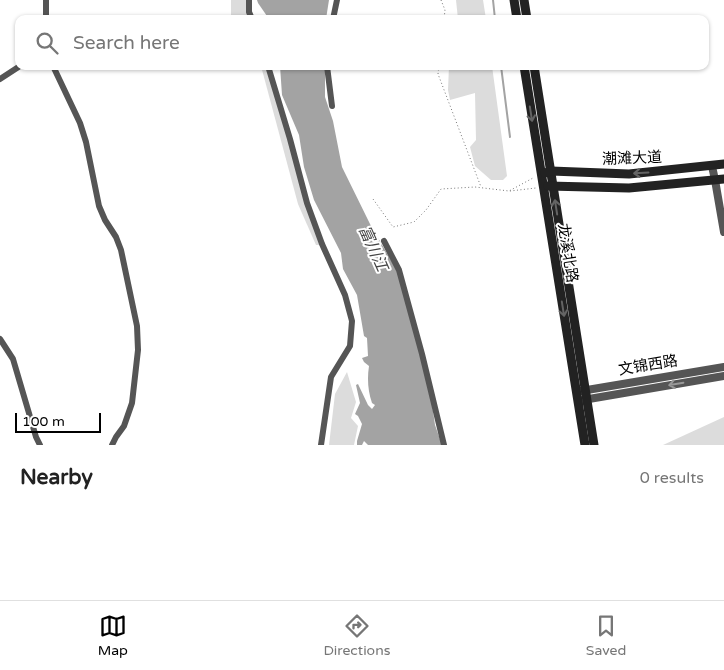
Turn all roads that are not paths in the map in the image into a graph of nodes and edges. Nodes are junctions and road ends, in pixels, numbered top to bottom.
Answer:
1 (46, 0) edge
2 (249, 0) edge
3 (337, 0) edge
4 (514, 0) edge
5 (524, 0) edge
6 (46, 15) edge
7 (250, 15) edge
8 (334, 15) edge
9 (516, 15) edge
10 (526, 15) edge
11 (15, 69) edge
12 (55, 70) edge
13 (269, 70) edge
14 (327, 70) edge
15 (525, 70) edge
16 (535, 70) edge
17 (0, 78) edge
18 (332, 106) dead end
19 (724, 164) edge
20 (712, 166) junction
21 (550, 172) junction
22 (540, 173) junction
23 (720, 179) edge
24 (552, 185) junction
25 (543, 187) junction
26 (724, 232) edge
27 (384, 241) dead end
28 (0, 339) edge
29 (724, 367) edge
30 (724, 376) edge
31 (582, 395) junction
32 (40, 445) edge
33 (112, 445) edge
34 (322, 445) edge
35 (444, 445) edge
36 (585, 445) edge
37 (594, 445) edge

1 - 6 street
2 - 7 street
3 - 8 street
4 - 9 main road
5 - 10 main road
11 - 17 street
12 - 33 street
13 - 34 street
14 - 18 street
15 -> 22 main road, 龙溪北路
16 - 21 main road, 龙溪北路
19 - 20 main road, 潮滩大道
20 -> 21 main road, 潮滩大道
20 - 23 street
21 - 22 main road, 潮滩大道
21 - 24 main road, 龙溪北路
22 - 25 main road, 龙溪北路
23 - 24 main road, 潮滩大道
23 - 26 street
24 - 25 main road, 潮滩大道
31 -> 24 main road, 龙溪北路
25 -> 31 main road, 龙溪北路
27 - 35 street
28 - 32 street
29 - 31 street, 文锦西路
30 -> 31 street, 文锦西路
31 - 36 main road, 龙溪北路
31 - 37 main road, 龙溪北路

